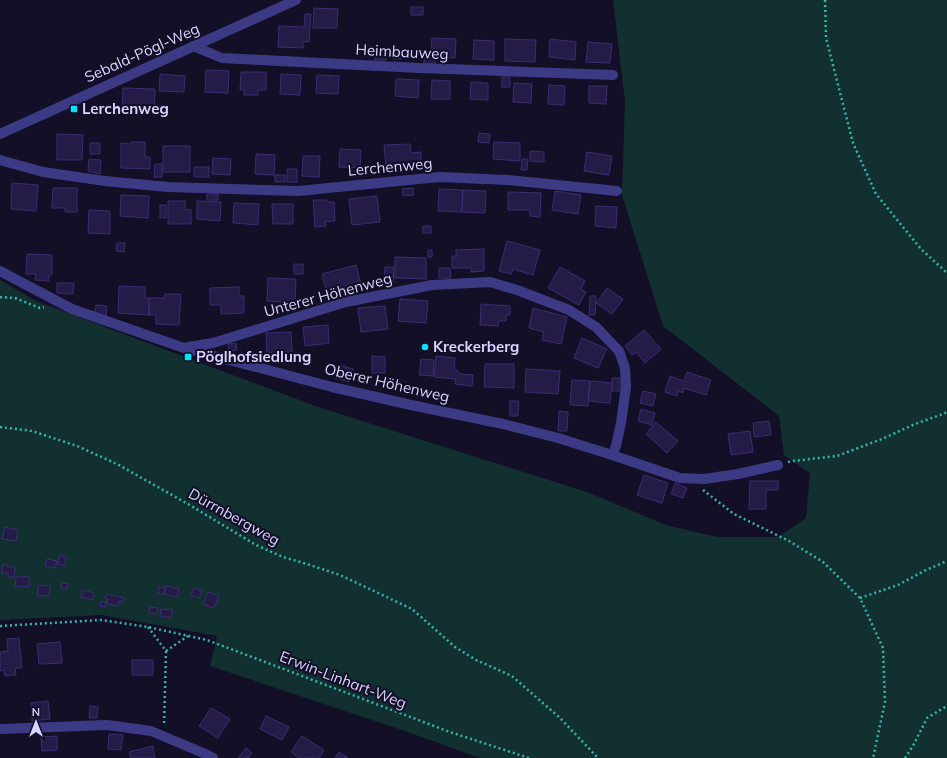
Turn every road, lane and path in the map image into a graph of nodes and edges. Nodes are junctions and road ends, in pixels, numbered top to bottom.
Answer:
1 (296, 0) edge
2 (825, 0) edge
3 (193, 46) junction
4 (613, 75) dead end
5 (0, 134) edge
6 (0, 160) edge
7 (617, 191) dead end
8 (0, 271) edge
9 (947, 273) edge
10 (0, 297) edge
11 (46, 307) dead end
12 (184, 348) junction
13 (947, 412) edge
14 (0, 426) edge
15 (612, 455) junction
16 (778, 465) joint
17 (700, 487) dead end
18 (947, 561) edge
19 (860, 598) junction
20 (0, 626) edge
21 (148, 627) junction
22 (188, 636) junction
23 (166, 650) junction
24 (947, 706) edge
25 (0, 729) edge
26 (164, 736) junction
27 (213, 758) edge
28 (528, 758) edge
29 (598, 758) edge
30 (873, 758) edge
31 (905, 758) edge

1 - 3 street, Sebald-Pögl-Weg
2 - 9 path
3 - 4 street, Heimbauweg
3 - 5 street, Sebald-Pögl-Weg
6 - 7 street, Lerchenweg
8 - 12 street, Oberer Höhenweg
10 - 11 path
12 - 15 street, Oberer Höhenweg
12 - 15 street, Unterer Höhenweg
13 - 16 path
14 - 29 path, Dürrnbergweg
15 - 16 street, Oberer Höhenweg
17 - 19 path
18 - 19 path
19 - 30 path
20 - 21 path, Erwin-Linhart-Weg
21 - 22 path, Erwin-Linhart-Weg
21 - 23 path
22 - 23 path
22 - 28 path, Erwin-Linhart-Weg
23 - 26 path
24 - 31 path
25 - 26 street
26 - 27 street

